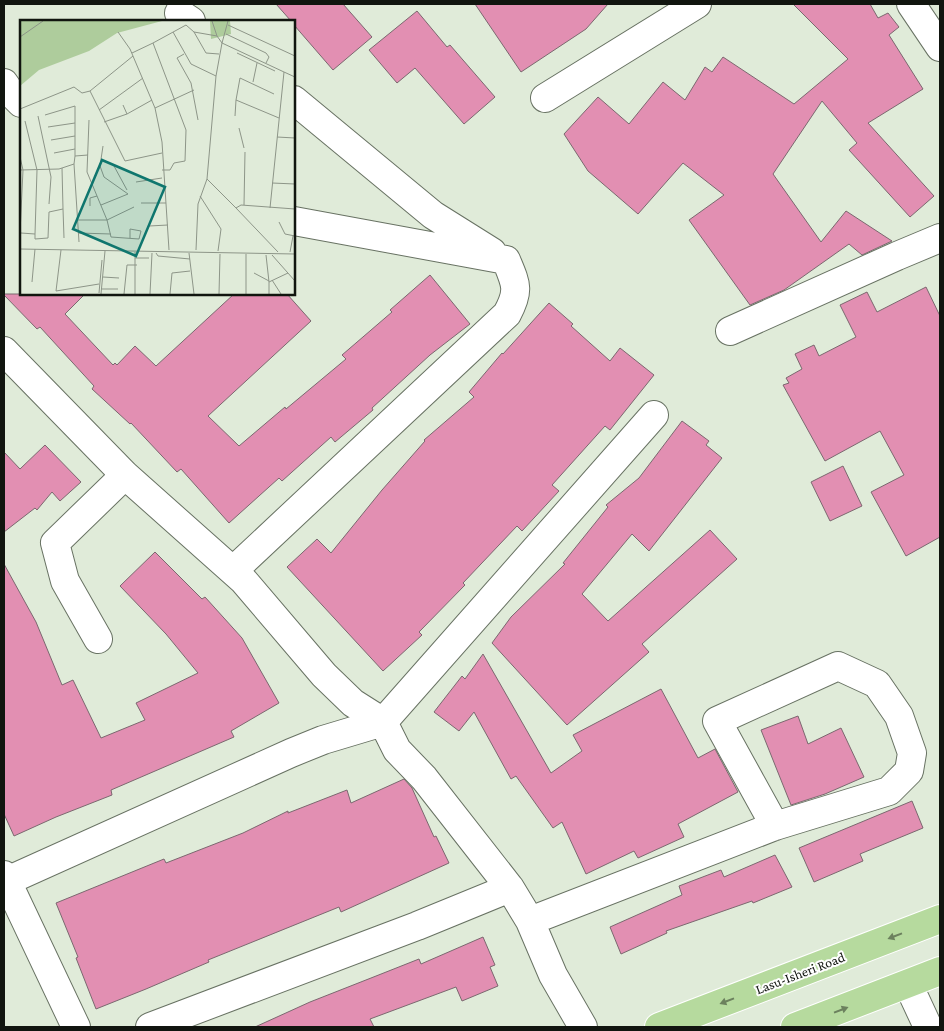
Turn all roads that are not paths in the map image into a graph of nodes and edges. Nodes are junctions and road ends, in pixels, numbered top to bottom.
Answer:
1 (697, 4) edge
2 (911, 4) edge
3 (940, 46) edge
4 (4, 83) edge
5 (544, 98) dead end
6 (295, 101) edge
7 (20, 102) edge
8 (295, 221) edge
9 (940, 238) edge
10 (506, 260) junction
11 (730, 331) dead end
12 (4, 351) edge
13 (654, 415) dead end
14 (125, 475) junction
15 (235, 572) junction
16 (98, 639) dead end
17 (383, 722) junction
18 (775, 826) junction
19 (5, 878) edge
20 (510, 888) junction
21 (940, 918) edge
22 (530, 921) junction
23 (940, 971) edge
24 (908, 984) junction
25 (76, 1027) edge
26 (150, 1027) edge
27 (583, 1027) edge
28 (659, 1027) edge
29 (795, 1027) edge
30 (928, 1027) edge

1 - 5 street
2 - 3 street
4 - 7 street
6 - 10 street
8 - 10 street
9 - 11 street
10 - 15 street
12 - 14 street
13 - 17 street
14 - 15 street
14 - 16 street
15 - 17 street
17 - 19 street
17 - 20 street
18 - 18 street
18 - 22 street
19 - 25 street
20 - 22 street
20 - 26 street
21 -> 28 main road, Lasu-Isheri Road
22 - 27 street
23 - 24 main road
29 -> 24 main road
24 - 30 street

